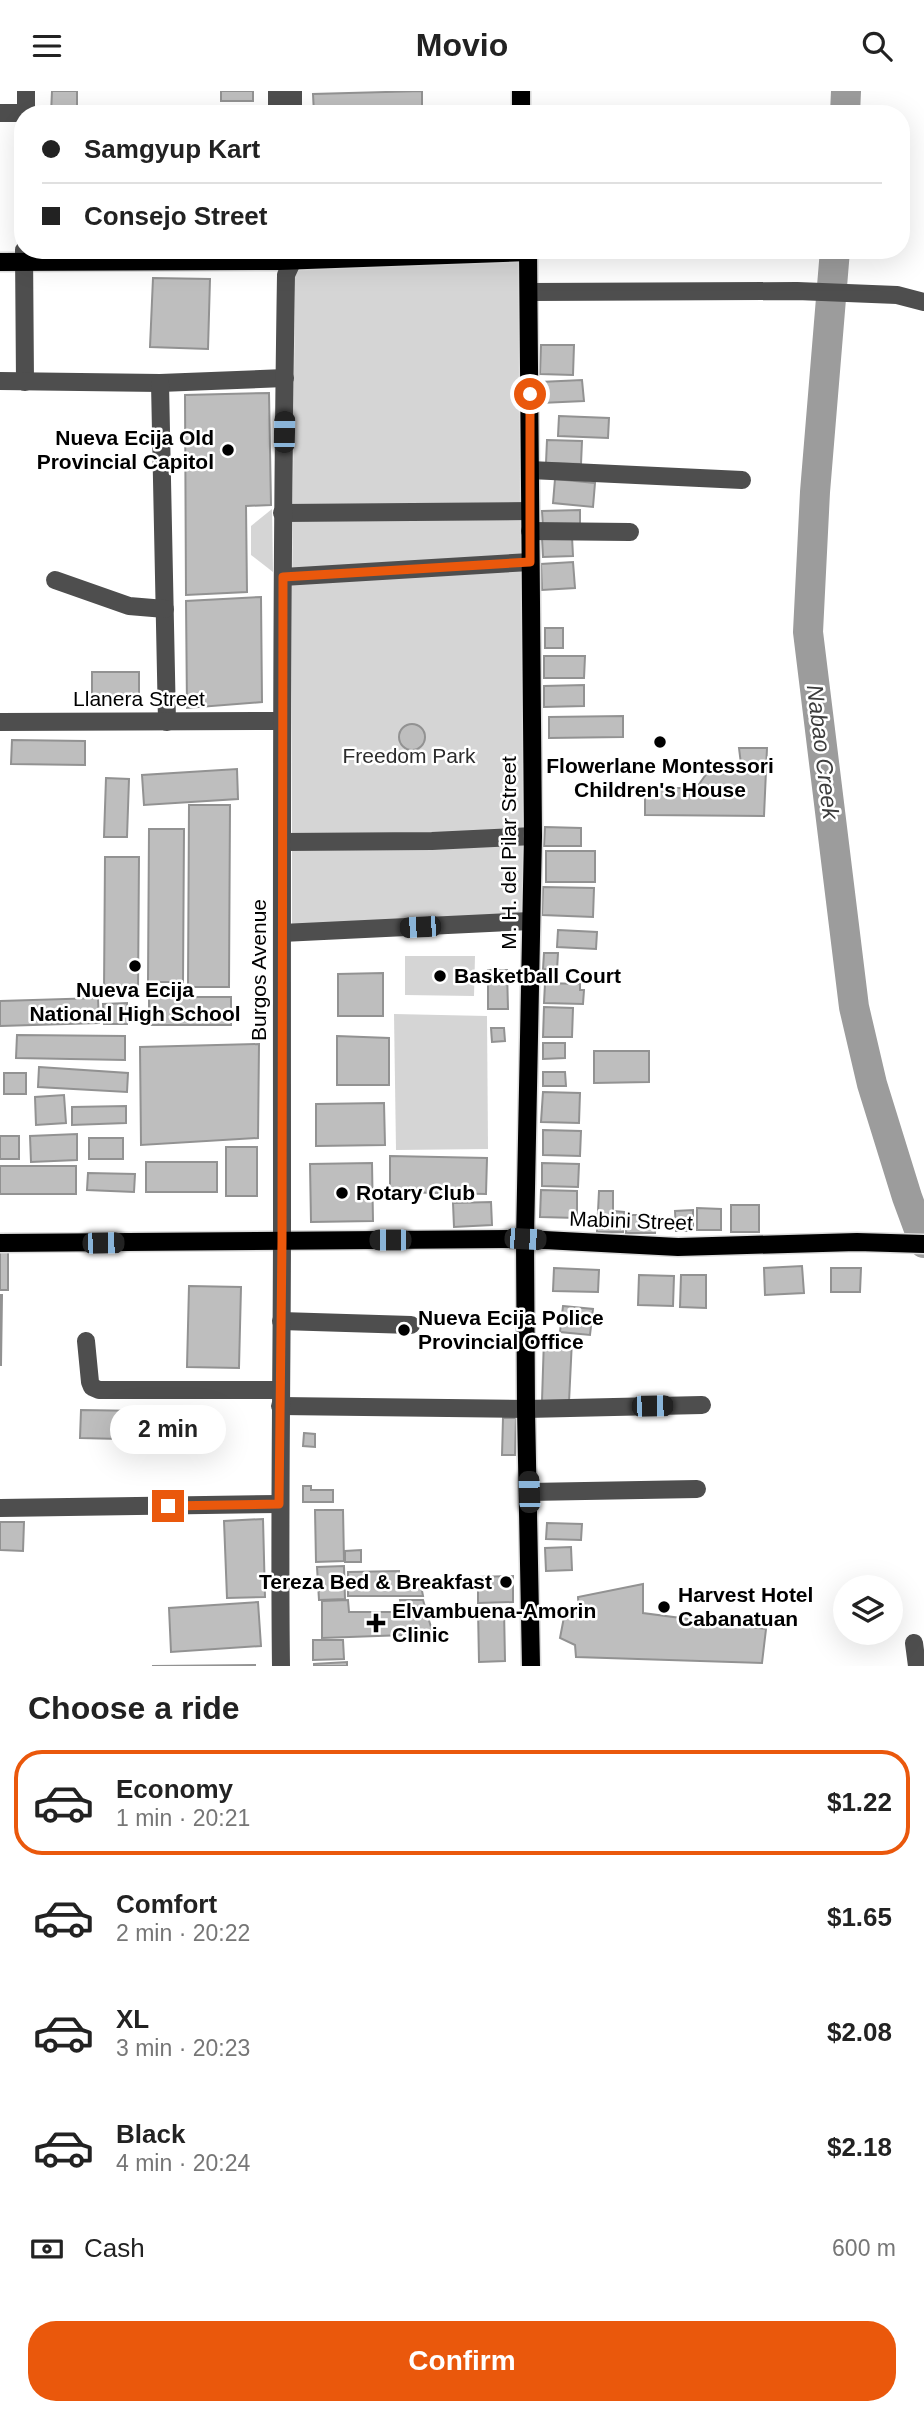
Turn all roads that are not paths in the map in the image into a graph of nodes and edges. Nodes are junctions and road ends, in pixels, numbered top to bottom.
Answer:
1 (24, 259) edge
2 (286, 259) edge
3 (528, 259) edge
4 (529, 292) junction
5 (924, 302) edge
6 (285, 378) junction
7 (0, 381) edge
8 (25, 382) junction
9 (160, 383) junction
10 (530, 470) junction
11 (742, 480) dead end
12 (530, 511) junction
13 (282, 513) junction
14 (530, 531) junction
15 (630, 532) dead end
16 (530, 562) junction
17 (283, 577) junction
18 (55, 580) dead end
19 (165, 609) junction
20 (278, 721) dead end
21 (0, 722) edge
22 (167, 722) junction
23 (533, 836) junction
24 (282, 842) junction
25 (530, 921) junction
26 (282, 933) junction
27 (525, 1239) junction
28 (282, 1241) junction
29 (0, 1243) edge
30 (924, 1244) edge
31 (281, 1321) junction
32 (411, 1325) dead end
33 (86, 1341) dead end
34 (280, 1398) junction
35 (702, 1405) dead end
36 (526, 1409) junction
37 (697, 1489) dead end
38 (529, 1492) junction
39 (279, 1504) junction
40 (0, 1508) edge
41 (914, 1643) dead end
42 (281, 1666) edge
43 (531, 1666) edge
44 (917, 1666) edge

1 - 8 street
2 - 6 street, Burgos Avenue
3 - 4 main road, M. H. del Pilar Street
4 - 5 street
4 - 10 main road, M. H. del Pilar Street
6 - 9 street
6 - 13 street, Burgos Avenue
7 - 8 street
8 - 9 street
9 - 19 street
10 - 11 street
10 - 12 main road, M. H. del Pilar Street
12 - 13 street
12 - 14 main road, M. H. del Pilar Street
13 - 17 street, Burgos Avenue
14 - 15 street
14 - 16 main road, M. H. del Pilar Street
16 - 17 street
16 - 23 main road, M. H. del Pilar Street
17 - 24 street, Burgos Avenue
18 - 19 street
19 - 22 street
20 - 22 street, Llanera Street
21 - 22 street, Llanera Street
23 - 24 street
23 - 25 main road, M. H. del Pilar Street
24 - 26 street, Burgos Avenue
25 - 26 street
25 - 27 main road, M. H. del Pilar Street
26 - 28 street, Burgos Avenue
27 - 28 main road, Mabini Street
27 - 30 main road, Mabini Street
27 - 36 main road, M. H. del Pilar Street
28 - 29 main road, Mabini Street
28 - 31 street, Burgos Avenue
31 - 32 street
31 - 34 street, Burgos Avenue
33 - 34 street
34 - 36 street
34 - 39 street, Burgos Avenue
35 - 36 street
36 - 38 main road, M. H. del Pilar Street
37 - 38 street
38 - 43 main road, M. H. del Pilar Street
39 - 40 street
39 - 42 street, Burgos Avenue
41 - 44 street

